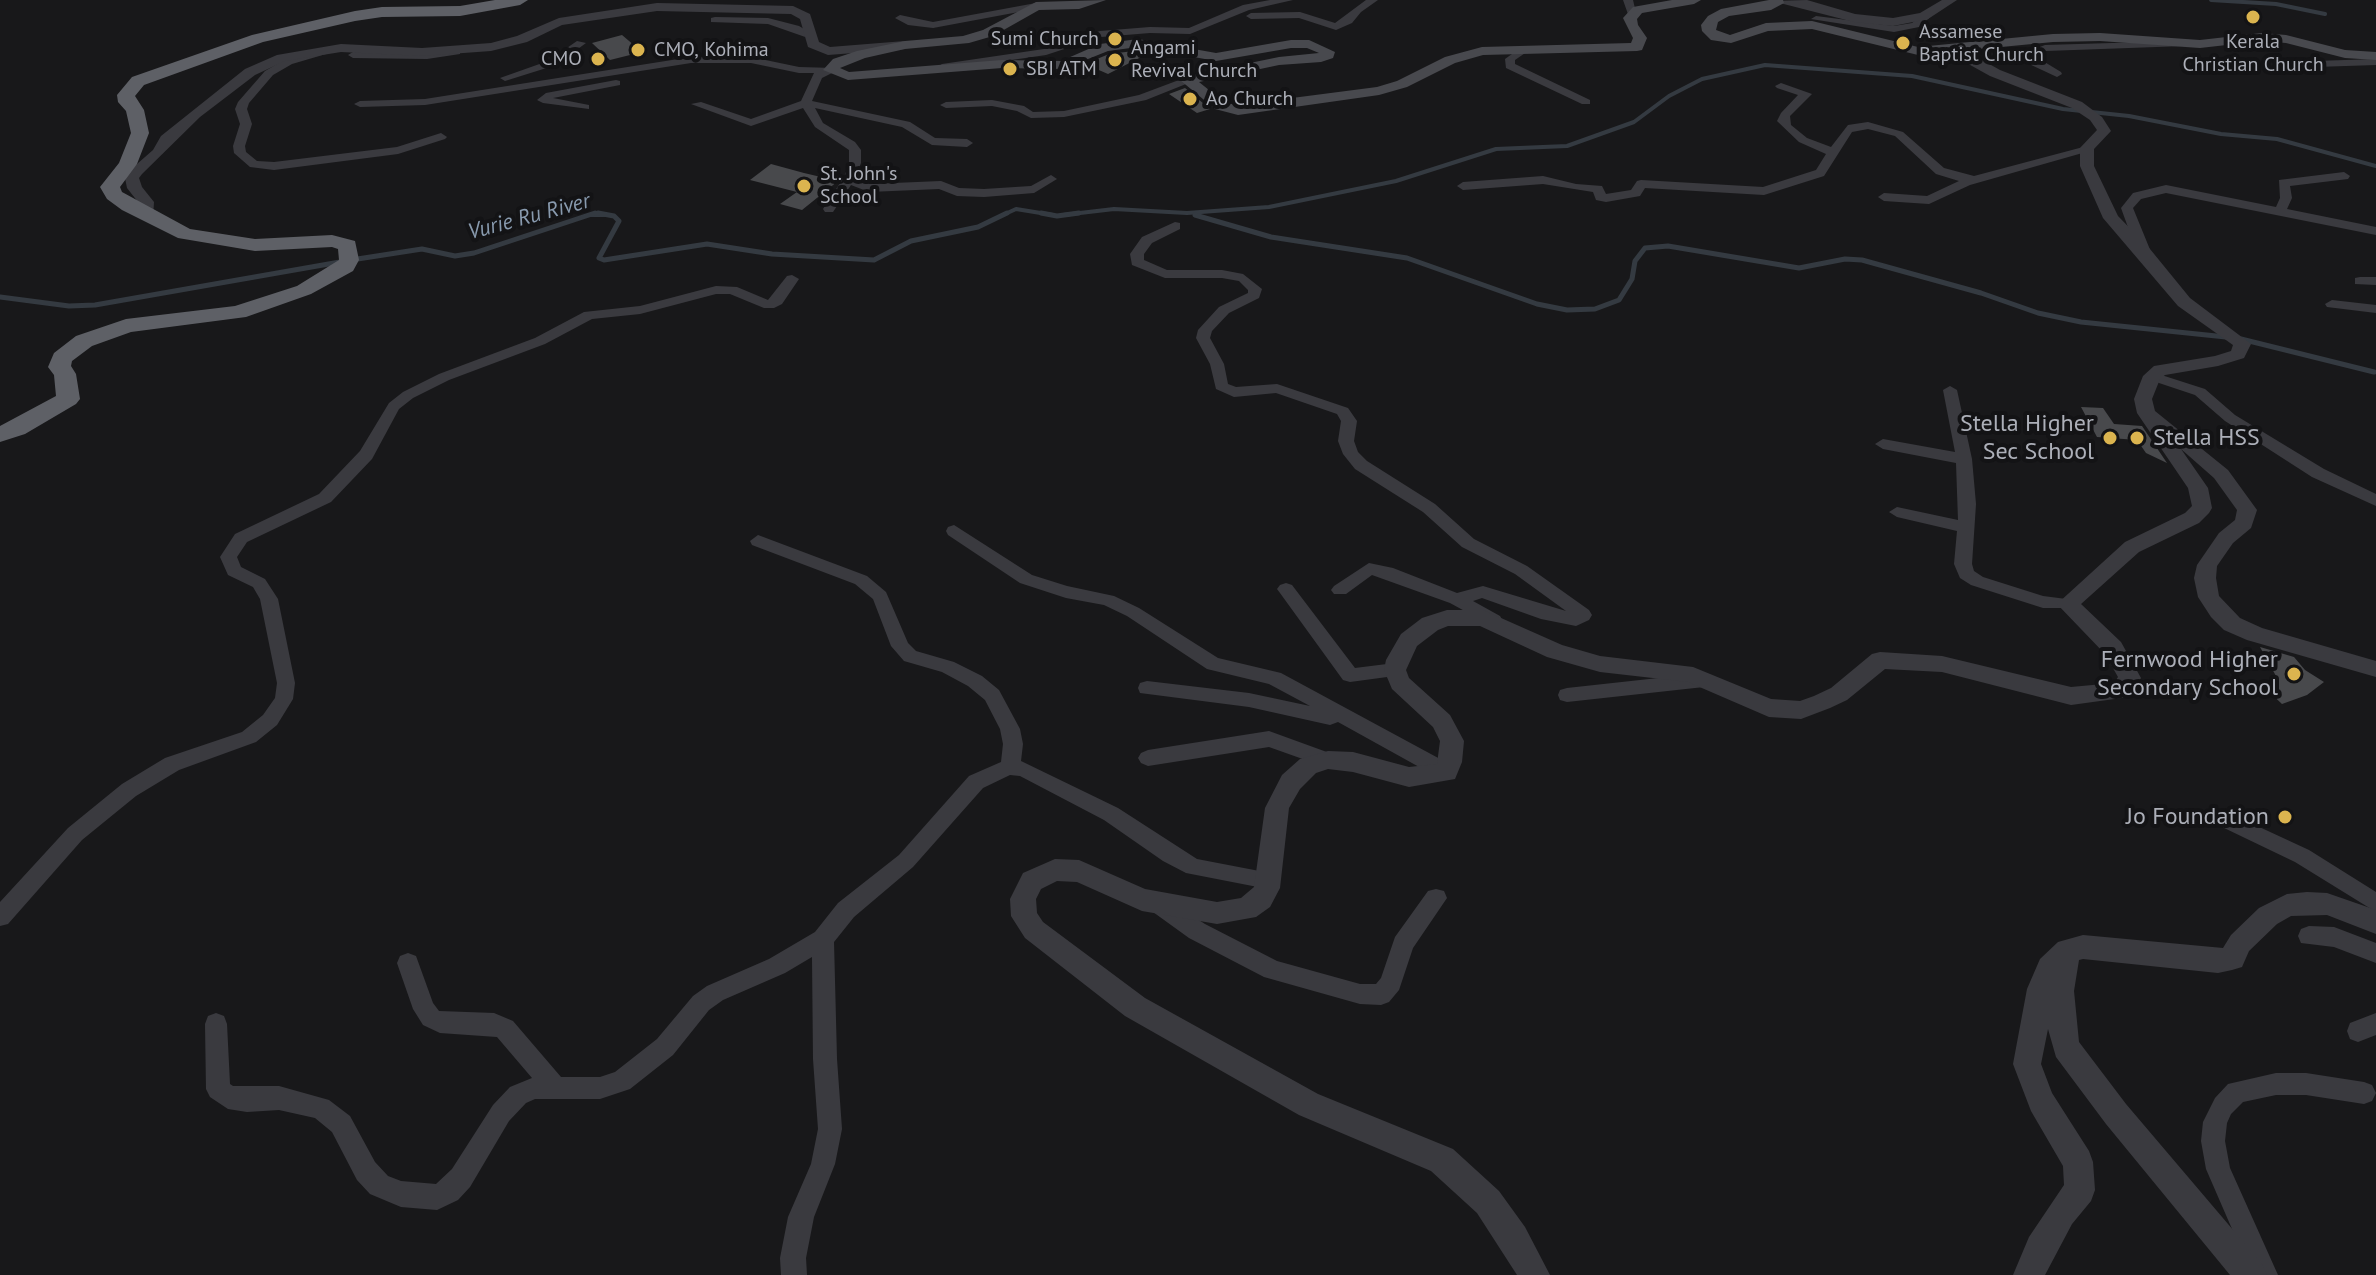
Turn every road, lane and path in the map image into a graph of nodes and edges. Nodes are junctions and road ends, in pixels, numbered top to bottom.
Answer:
1 (520, 0) edge
2 (1099, 0) edge
3 (1288, 0) edge
4 (1373, 0) edge
5 (1628, 0) edge
6 (1694, 0) edge
7 (1777, 0) edge
8 (1951, 0) edge
9 (1036, 6) junction
10 (1931, 12) junction
11 (1633, 15) junction
12 (900, 18) dead end
13 (1816, 19) dead end
14 (715, 20) dead end
15 (1198, 30) junction
16 (811, 36) junction
17 (581, 43) dead end
18 (2187, 43) junction
19 (905, 45) junction
20 (1950, 48) junction
21 (470, 49) junction
22 (329, 50) junction
23 (1523, 51) junction
24 (353, 55) dead end
25 (2376, 59) edge
26 (708, 60) junction
27 (2315, 64) dead end
28 (830, 70) junction
29 (928, 71) junction
30 (2057, 74) dead end
31 (1187, 80) junction
32 (1781, 86) dead end
33 (495, 89) junction
34 (1586, 102) dead end
35 (806, 103) junction
36 (360, 104) dead end
37 (697, 104) dead end
38 (946, 105) dead end
39 (585, 107) dead end
40 (441, 137) dead end
41 (967, 143) dead end
42 (2087, 150) junction
43 (1834, 153) junction
44 (2344, 176) dead end
45 (1051, 179) dead end
46 (848, 180) junction
47 (1975, 180) junction
48 (1463, 186) dead end
49 (1884, 197) dead end
50 (829, 209) dead end
51 (2280, 211) junction
52 (148, 215) junction
53 (1175, 226) dead end
54 (2376, 231) edge
55 (2144, 252) junction
56 (792, 279) dead end
57 (2360, 281) dead end
58 (2376, 281) edge
59 (2332, 304) dead end
60 (2376, 309) edge
61 (2152, 376) junction
62 (1950, 390) dead end
63 (2146, 413) junction
64 (0, 434) edge
65 (1883, 444) dead end
66 (1964, 459) junction
67 (2376, 501) edge
68 (1897, 512) dead end
69 (1967, 527) junction
70 (954, 531) dead end
71 (758, 541) dead end
72 (1286, 589) dead end
73 (1340, 590) dead end
74 (1456, 599) junction
75 (2068, 604) junction
76 (1500, 625) junction
77 (2376, 669) edge
78 (1395, 670) junction
79 (1704, 680) junction
80 (1147, 688) dead end
81 (1567, 695) dead end
82 (1364, 725) junction
83 (1148, 758) dead end
84 (1328, 760) junction
85 (1010, 767) junction
86 (1446, 772) junction
87 (2227, 820) dead end
88 (1268, 880) junction
89 (1436, 898) dead end
90 (1159, 903) junction
91 (0, 917) edge
92 (2374, 917) edge
93 (2309, 936) dead end
94 (823, 939) junction
95 (2067, 950) junction
96 (2376, 953) edge
97 (408, 963) dead end
98 (216, 1024) dead end
99 (555, 1087) junction
100 (2364, 1093) dead end
101 (794, 1275) edge
102 (1534, 1275) edge
103 (2029, 1275) edge
104 (2251, 1275) edge
105 (2265, 1275) edge

1 - 52 highway
2 - 9 main road
3 - 15 street
4 - 15 street
5 - 11 street
6 - 11 main road
7 - 10 street
7 - 20 main road
8 - 10 street
9 - 12 street
9 - 19 main road
10 - 13 street
11 - 23 main road
14 - 16 street
15 - 29 street
16 - 19 street
16 - 21 street
17 - 33 street
18 - 20 main road
18 - 25 main road
18 - 30 street
19 - 28 main road
20 - 42 street
21 - 22 street
21 - 24 street
22 - 40 street
22 - 52 street
23 - 31 main road
23 - 34 street
25 - 27 street
26 - 28 street
26 - 33 street
26 - 39 street
28 - 29 main road
28 - 35 street
29 - 31 main road
31 - 38 street
32 - 43 street
33 - 36 street
35 - 37 street
35 - 41 street
35 - 46 street
42 - 47 street
42 - 55 street
43 - 47 street
43 - 48 street
44 - 51 street
45 - 46 street
46 - 50 street
47 - 49 street
51 - 54 street
51 - 55 street
52 - 64 highway
53 - 74 street
55 - 61 street
56 - 91 street
57 - 58 street
59 - 60 street
61 - 63 street
61 - 67 street
62 - 66 street
63 - 75 street
63 - 77 street
65 - 66 street
66 - 69 street
68 - 69 street
69 - 75 street
70 - 82 street
71 - 85 street
72 - 78 street
73 - 74 street
74 - 76 street
75 - 79 street
76 - 78 street
76 - 79 street
78 - 86 street
79 - 81 street
80 - 82 street
82 - 86 street
83 - 84 street
84 - 86 street
84 - 88 street
85 - 88 street
85 - 94 street
87 - 92 street
88 - 90 street
89 - 90 street
90 - 102 street
92 - 95 street
93 - 96 street
94 - 99 street
94 - 101 street
95 - 103 street
95 - 104 street
97 - 99 street
98 - 99 street
100 - 105 street

